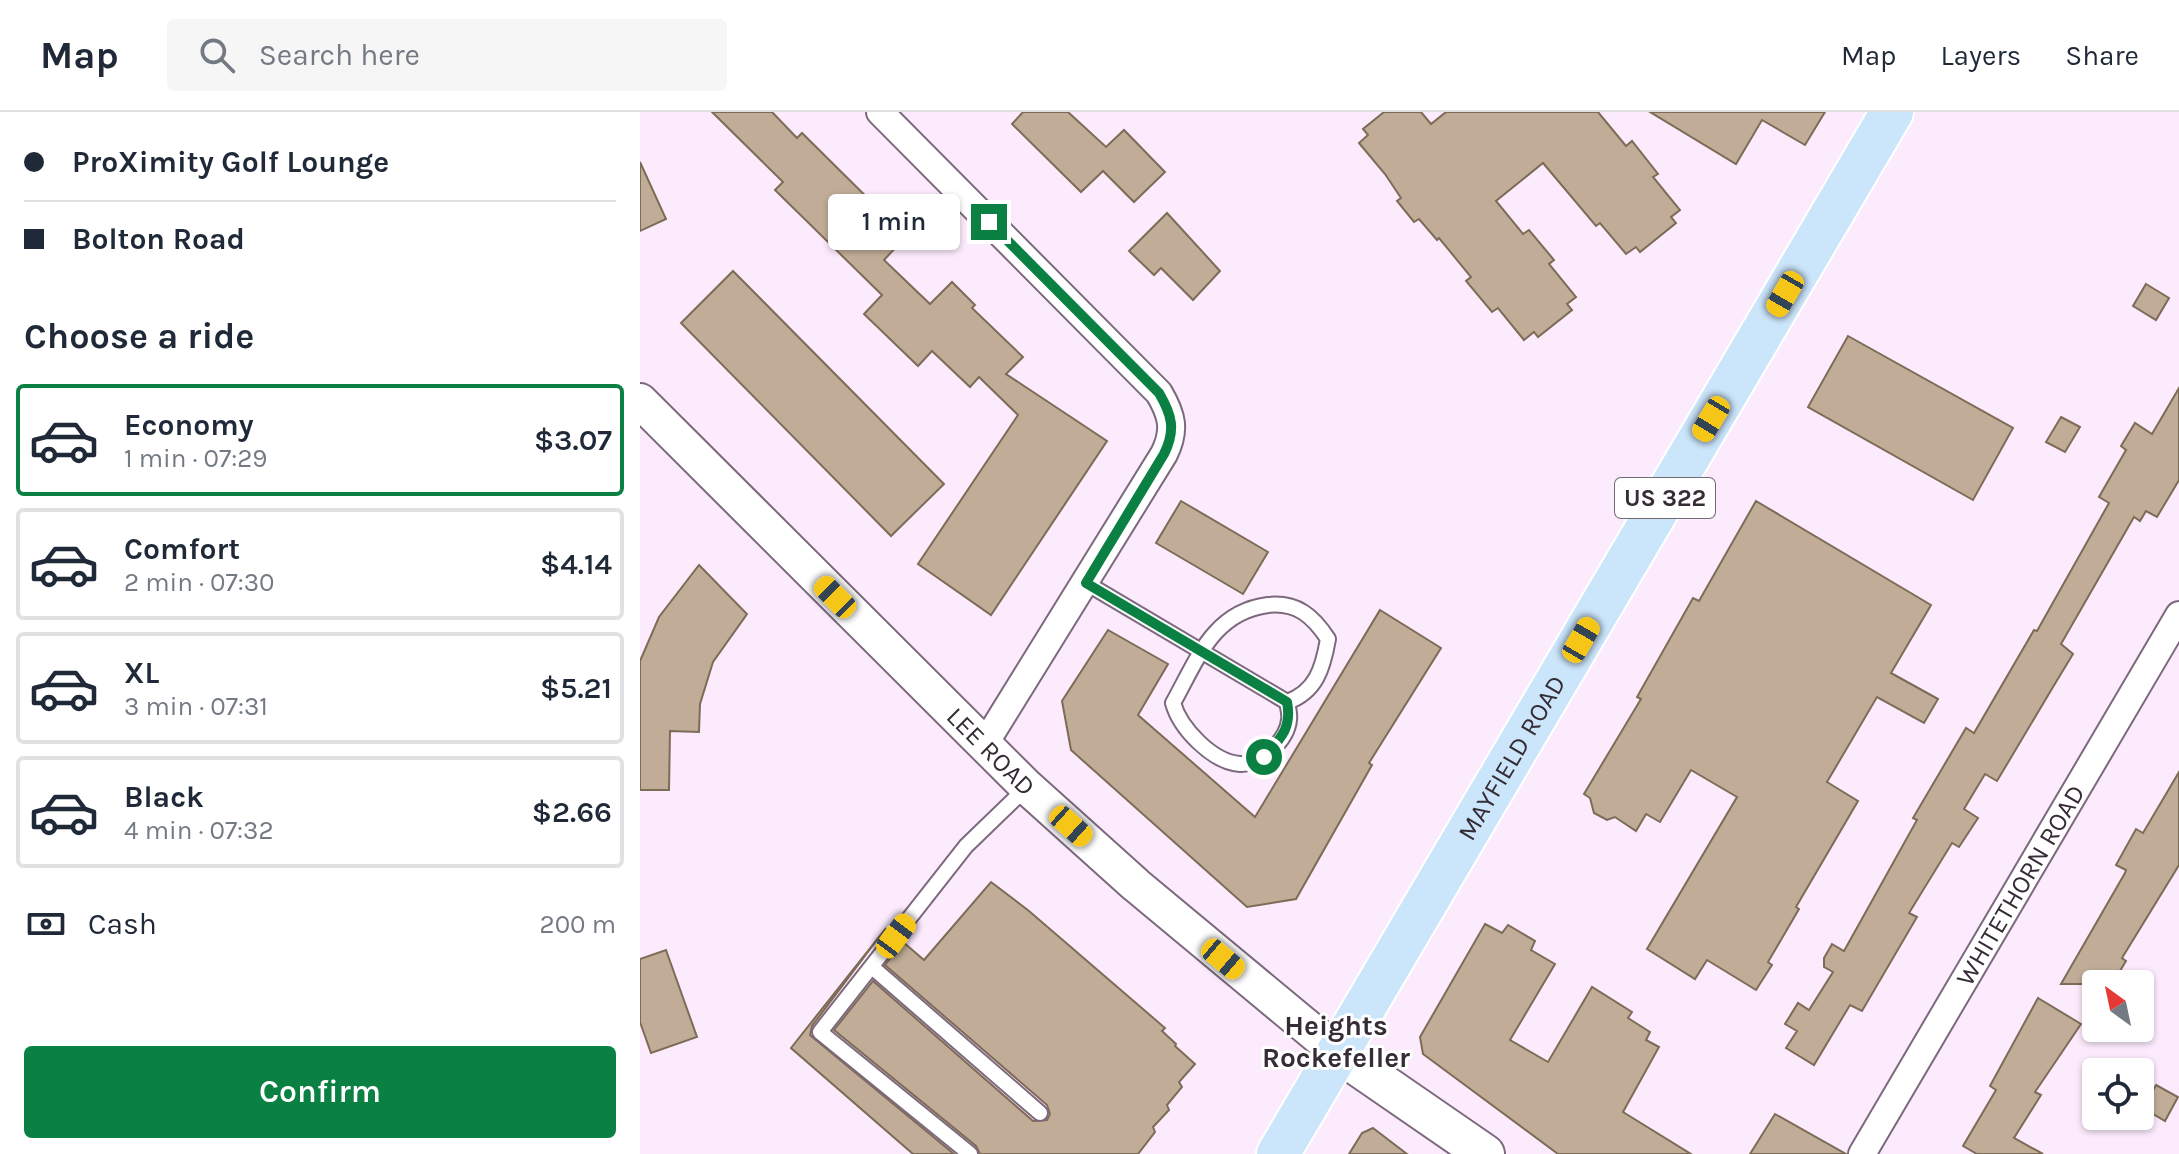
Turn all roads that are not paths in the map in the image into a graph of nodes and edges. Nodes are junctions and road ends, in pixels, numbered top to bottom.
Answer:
1 (880, 112) edge
2 (1892, 112) edge
3 (640, 401) edge
4 (1086, 583) junction
5 (2179, 615) edge
6 (1202, 652) junction
7 (1287, 702) junction
8 (984, 745) junction
9 (1027, 787) junction
10 (872, 967) junction
11 (1337, 1052) junction
12 (1040, 1113) dead end
13 (970, 1154) edge
14 (1278, 1154) edge
15 (1485, 1154) edge
16 (1862, 1154) edge

1 - 4 street
2 - 11 main road, MAYFIELD ROAD / US 322
3 - 8 street, LEE ROAD
4 - 6 lane
4 - 8 street
5 - 16 street, WHITETHORN ROAD
6 - 7 lane
6 - 7 lane
6 - 7 lane
8 - 9 street, LEE ROAD
9 - 10 lane
9 - 11 street, LEE ROAD
10 - 12 lane
10 - 13 lane
11 - 14 main road, MAYFIELD ROAD / US 322
11 - 15 main road, LEE ROAD

